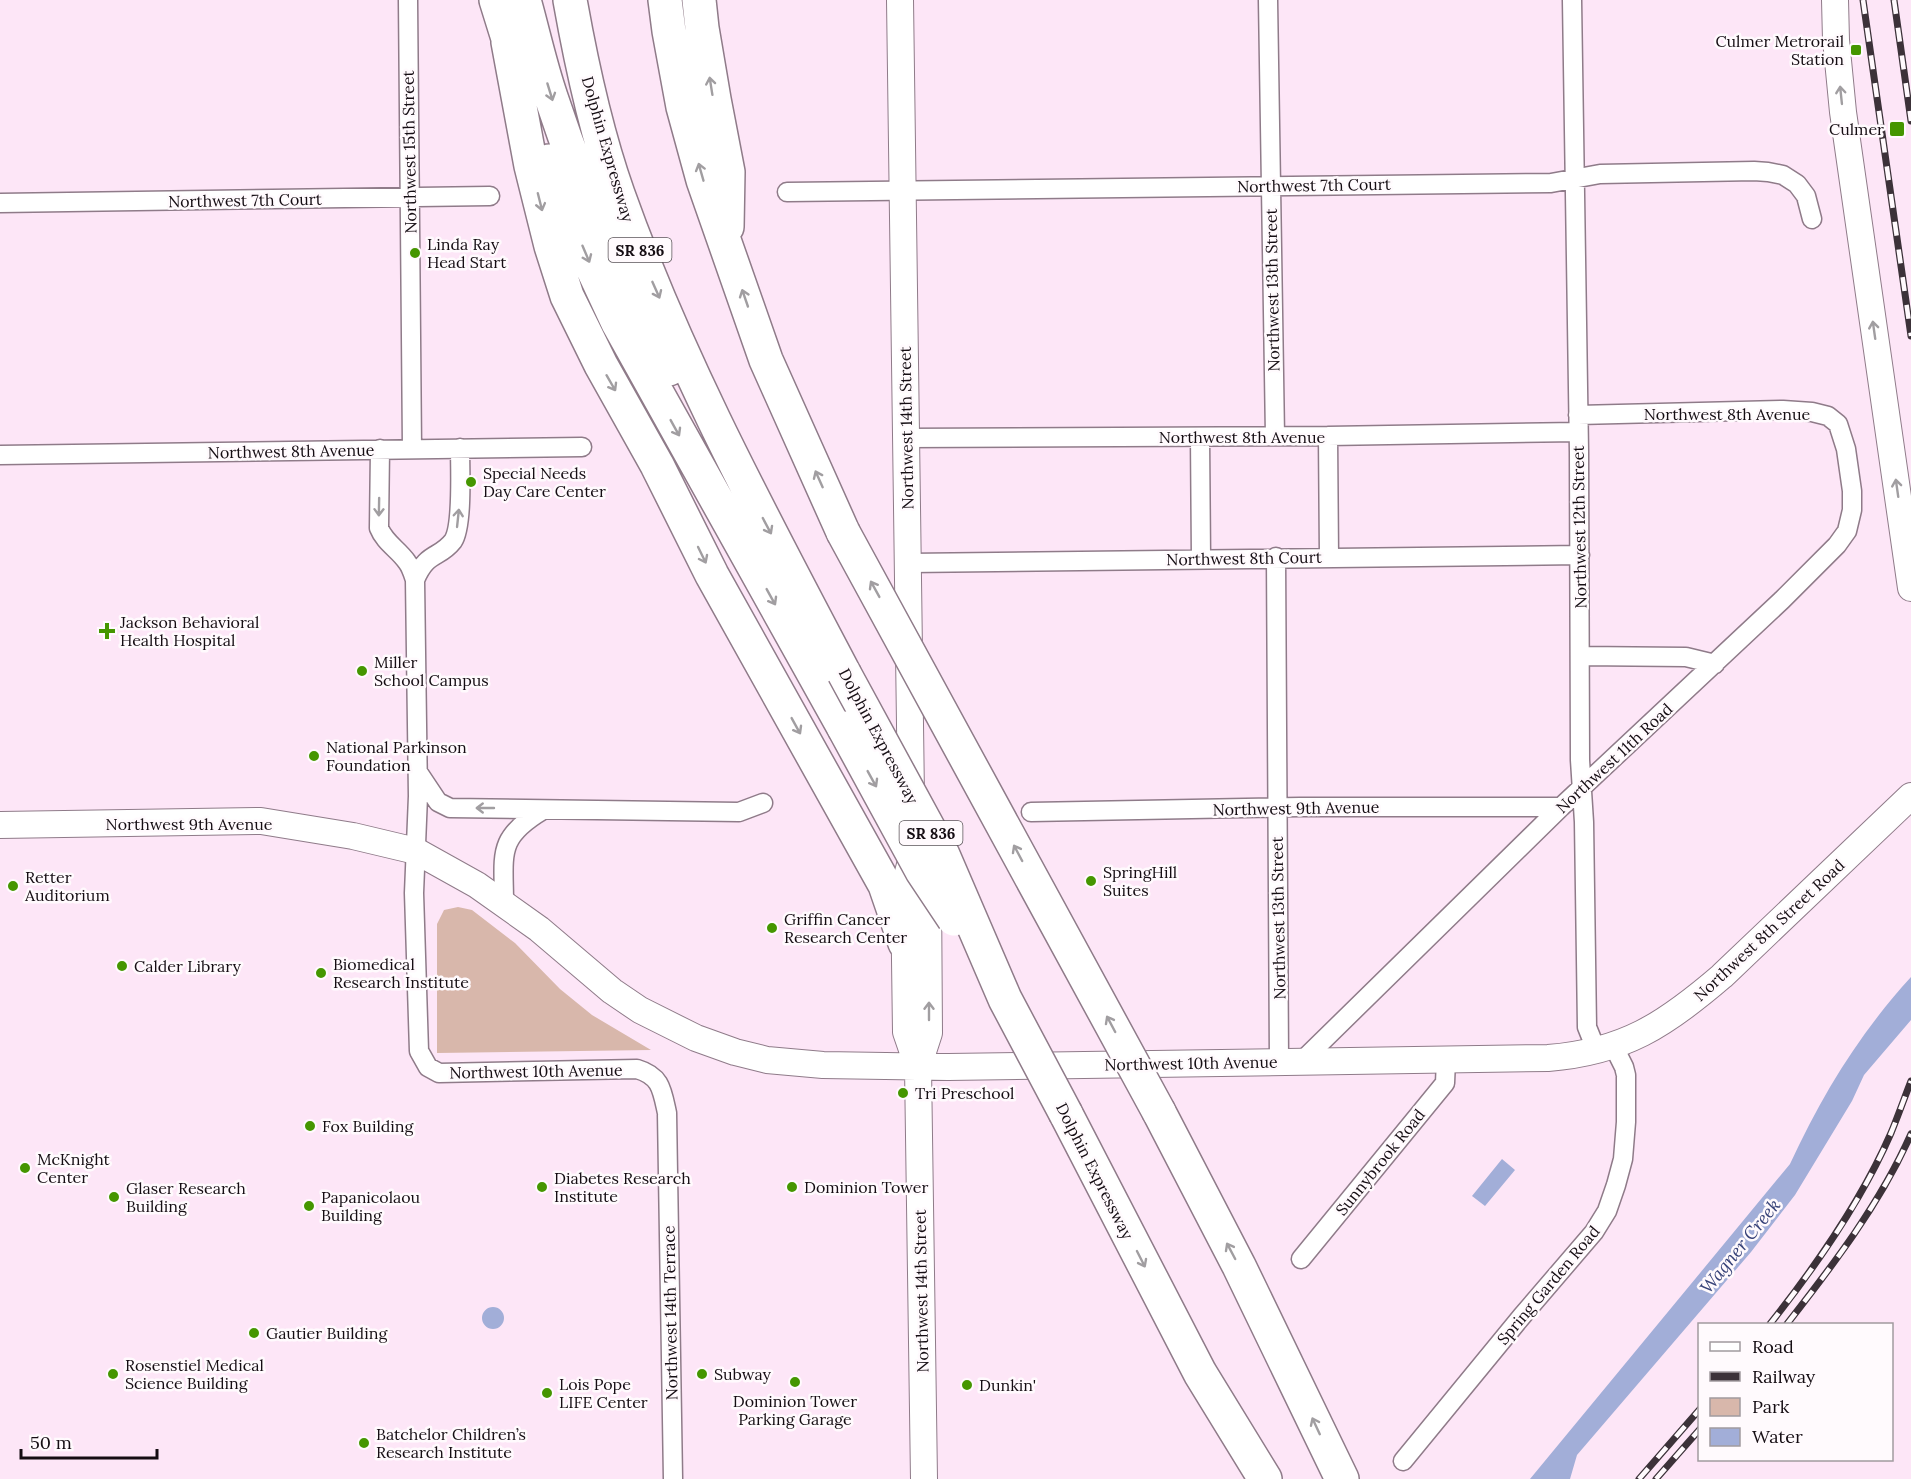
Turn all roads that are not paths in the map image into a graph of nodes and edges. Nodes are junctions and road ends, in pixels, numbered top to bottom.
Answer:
1 (408, 0) edge
2 (496, 0) edge
3 (524, 0) edge
4 (900, 0) edge
5 (1268, 0) edge
6 (1572, 0) edge
7 (1835, 0) edge
8 (571, 7) edge
9 (700, 14) edge
10 (667, 15) edge
11 (521, 39) junction
12 (1575, 178) junction
13 (1271, 185) junction
14 (904, 190) junction
15 (787, 192) dead end
16 (490, 196) dead end
17 (410, 198) junction
18 (0, 203) edge
19 (1812, 219) dead end
20 (727, 248) junction
21 (1578, 424) junction
22 (1838, 424) joint
23 (1275, 436) junction
24 (1328, 436) junction
25 (1200, 437) junction
26 (905, 438) junction
27 (582, 447) dead end
28 (412, 448) junction
29 (460, 448) junction
30 (380, 449) junction
31 (0, 454) edge
32 (740, 474) junction
33 (1580, 555) junction
34 (1276, 557) junction
35 (1329, 557) junction
36 (1201, 558) junction
37 (909, 563) junction
38 (415, 580) junction
39 (1911, 588) edge
40 (1581, 656) junction
41 (1715, 664) junction
42 (418, 771) junction
43 (1583, 787) junction
44 (1911, 796) edge
45 (763, 803) dead end
46 (1562, 807) junction
47 (1276, 808) junction
48 (543, 810) junction
49 (1031, 812) dead end
50 (0, 825) edge
51 (416, 851) junction
52 (912, 857) junction
53 (504, 904) junction
54 (905, 943) junction
55 (1005, 999) junction
56 (1605, 1049) junction
57 (767, 1060) joint
58 (1446, 1060) junction
59 (1290, 1061) junction
60 (918, 1067) junction
61 (655, 1077) joint
62 (1300, 1259) dead end
63 (1200, 1373) junction
64 (1403, 1461) dead end
65 (673, 1479) edge
66 (924, 1479) edge
67 (1248, 1479) edge
68 (1265, 1479) edge
69 (1342, 1479) edge

1 - 17 street, Northwest 15th Street
2 - 11 highway
3 - 11 highway
4 - 14 street, Northwest 14th Street
5 - 13 street, Northwest 13th Street
6 - 12 street, Northwest 12th Street
39 -> 7 street
8 -> 32 highway, Dolphin Expressway / SR 836
20 -> 9 highway
20 -> 10 highway
11 -> 32 highway
11 -> 54 highway
11 -> 55 highway, bridge
12 - 13 street, Northwest 7th Court
12 - 19 street, Northwest 7th Court
12 - 21 street, Northwest 12th Street
13 - 14 street, Northwest 7th Court
13 - 23 street, Northwest 13th Street
14 - 15 street, Northwest 7th Court
14 - 26 street, Northwest 14th Street
16 - 17 street, Northwest 7th Court
17 - 18 street, Northwest 7th Court
17 - 28 street, Northwest 15th Street
69 -> 20 highway, bridge
21 - 22 street, Northwest 8th Avenue
21 - 24 street, Northwest 8th Avenue
21 - 33 street, Northwest 12th Street
22 - 41 street, Northwest 11th Road
23 - 24 street, Northwest 8th Avenue
23 - 25 street, Northwest 8th Avenue
24 - 35 street
25 - 26 street, Northwest 8th Avenue
25 - 36 street
26 - 37 street, Northwest 14th Street
27 - 29 street, Northwest 8th Avenue
28 - 29 street, Northwest 8th Avenue
28 - 30 street, Northwest 8th Avenue
38 -> 29 street
30 - 31 street, Northwest 8th Avenue
30 -> 38 street
32 -> 55 highway, Dolphin Expressway / SR 836, bridge
33 - 35 street, Northwest 8th Court
33 - 40 street, Northwest 12th Street
34 - 35 street, Northwest 8th Court
34 - 36 street, Northwest 8th Court
34 - 47 street, Northwest 13th Street
36 - 37 street, Northwest 8th Court
37 - 52 street, Northwest 14th Street
38 - 42 street
40 - 41 street
40 - 43 street, Northwest 12th Street
41 - 43 street, Northwest 11th Road
48 -> 42 street
42 - 51 street
43 - 46 street, Northwest 11th Road
43 - 56 street, Northwest 12th Street
44 - 56 street, Northwest 8th Street Road
45 - 48 street
46 - 47 street, Northwest 9th Avenue
46 - 59 street, Northwest 11th Road
47 - 49 street, Northwest 9th Avenue
47 - 59 street, Northwest 13th Street
48 - 53 street
50 - 51 street, Northwest 9th Avenue
51 - 53 street, Northwest 9th Avenue
51 - 61 street, Northwest 10th Avenue
52 - 54 street, Northwest 14th Street
60 -> 52 street, Northwest 14th Street
53 - 57 street, Northwest 9th Avenue
54 - 60 street, Northwest 14th Street
55 -> 63 highway, Dolphin Expressway / SR 836, bridge
56 - 58 street, Northwest 10th Avenue
56 - 64 street, Spring Garden Road
57 - 60 street, Northwest 10th Avenue
58 - 59 street, Northwest 10th Avenue
58 - 62 street, Sunnybrook Road
59 - 60 street, Northwest 10th Avenue
60 - 66 street, Northwest 14th Street
61 - 65 street, Northwest 14th Terrace
63 - 67 highway
63 - 68 highway, Dolphin Expressway

